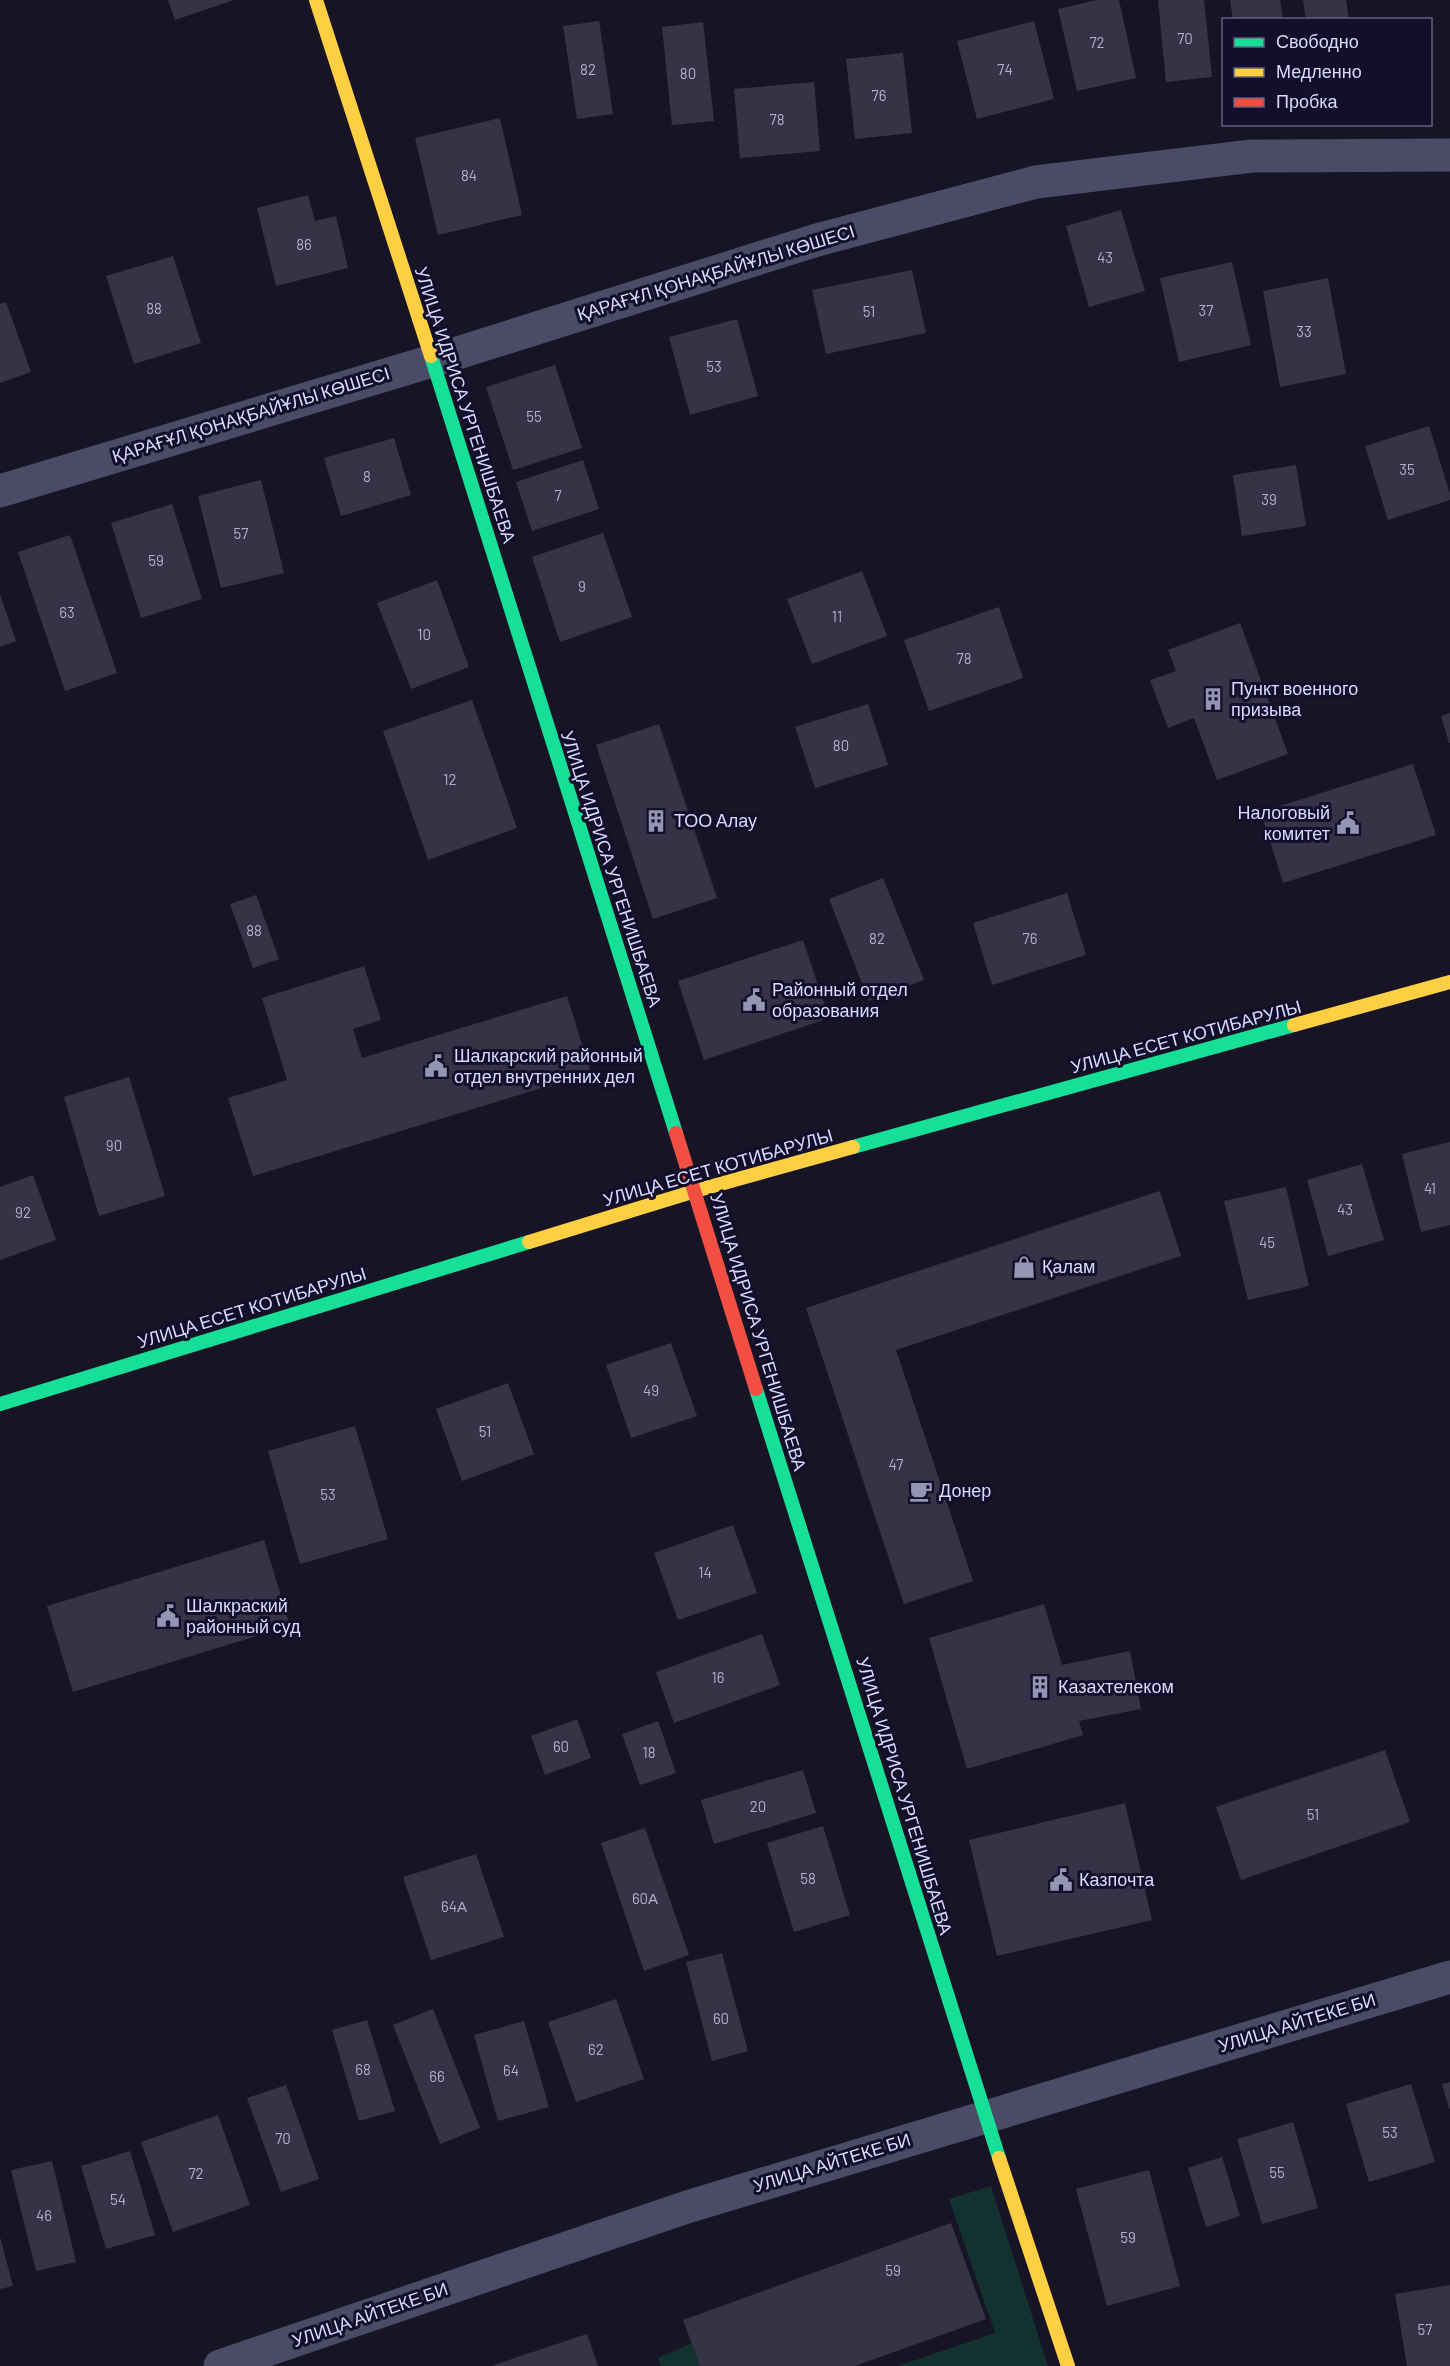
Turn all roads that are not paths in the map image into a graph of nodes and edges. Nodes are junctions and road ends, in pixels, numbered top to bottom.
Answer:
1 (316, 0) edge
2 (1450, 155) edge
3 (432, 361) junction
4 (0, 491) edge
5 (1450, 982) edge
6 (694, 1191) junction
7 (0, 1404) edge
8 (1450, 1977) edge
9 (986, 2117) junction
10 (220, 2366) edge
11 (1068, 2366) edge

1 - 3 street, УЛИЦА ИДРИСА УРГЕНИШБАЕВА
2 - 3 street, ҚАРАҒҰЛ ҚОНАҚБАЙҰЛЫ КӨШЕСІ
3 - 4 street, ҚАРАҒҰЛ ҚОНАҚБАЙҰЛЫ КӨШЕСІ
3 - 6 street, УЛИЦА ИДРИСА УРГЕНИШБАЕВА
5 - 6 street, УЛИЦА ЕСЕТ КОТИБАРУЛЫ
6 - 7 street, УЛИЦА ЕСЕТ КОТИБАРУЛЫ
6 - 9 street, УЛИЦА ИДРИСА УРГЕНИШБАЕВА
8 - 9 street, УЛИЦА АЙТЕКЕ БИ
9 - 10 street, УЛИЦА АЙТЕКЕ БИ
9 - 11 street, УЛИЦА ИДРИСА УРГЕНИШБАЕВА

